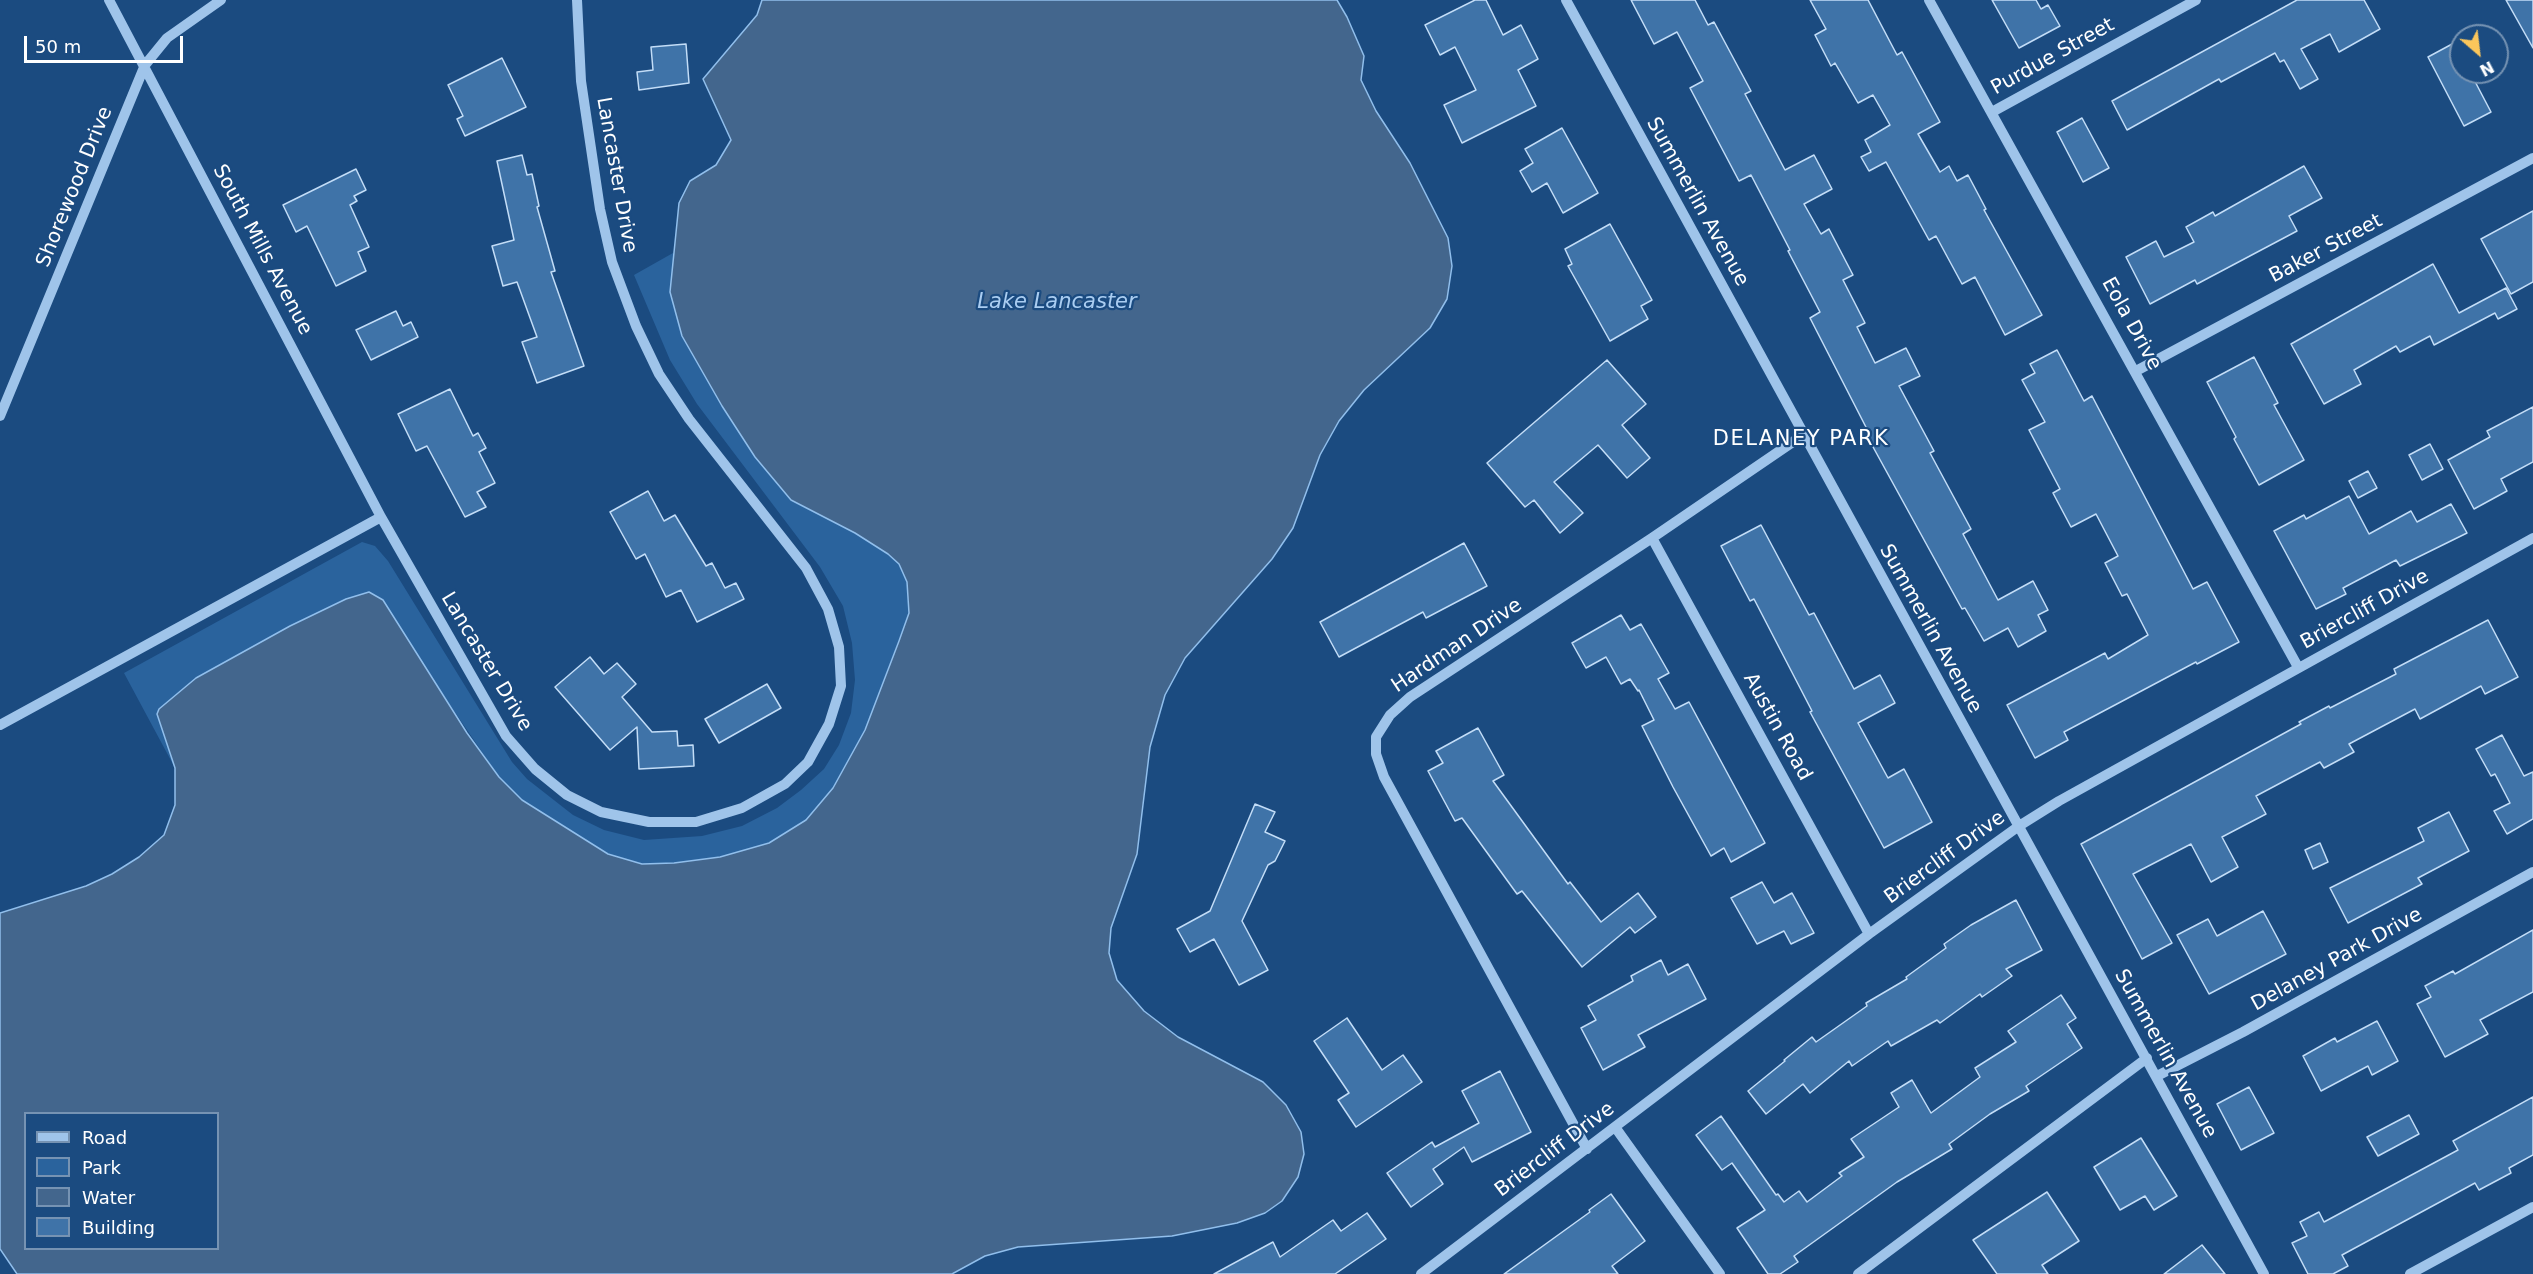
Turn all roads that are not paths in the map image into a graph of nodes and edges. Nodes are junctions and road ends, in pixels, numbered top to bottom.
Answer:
1 (110, 0) edge
2 (221, 0) edge
3 (577, 0) edge
4 (1566, 0) edge
5 (1929, 0) edge
6 (2196, 0) edge
7 (145, 66) junction
8 (1992, 112) junction
9 (2533, 158) edge
10 (2136, 371) junction
11 (0, 416) edge
12 (1803, 435) junction
13 (381, 518) junction
14 (1652, 538) junction
15 (2533, 538) edge
16 (2298, 668) junction
17 (0, 725) edge
18 (2019, 826) junction
19 (2533, 872) edge
20 (1869, 933) junction
21 (2146, 1058) junction
22 (2157, 1076) junction
23 (1615, 1127) junction
24 (1587, 1149) junction
25 (2533, 1207) edge
26 (1421, 1274) edge
27 (1720, 1274) edge
28 (1858, 1274) edge
29 (2264, 1274) edge
30 (2410, 1274) edge

1 - 7 street, South Mills Avenue
2 - 7 street, Shorewood Drive
3 - 13 street, Lancaster Drive
4 - 12 street, Summerlin Avenue
5 - 8 street, Eola Drive
6 - 8 street, Purdue Street
7 - 11 street, Shorewood Drive
7 - 13 street, South Mills Avenue
8 - 10 street, Eola Drive
9 - 10 street, Baker Street
10 - 16 street, Eola Drive
12 - 14 street, Hardman Drive
12 - 18 street, Summerlin Avenue
13 - 17 street
14 - 20 street, Austin Road
14 - 24 street, Hardman Drive
15 - 16 street, Briercliff Drive
16 - 18 street, Briercliff Drive
18 - 20 street, Briercliff Drive
18 - 21 street, Summerlin Avenue
19 - 22 street, Delaney Park Drive
20 - 23 street, Briercliff Drive
21 - 22 street, Summerlin Avenue
21 - 28 street
22 - 29 street, Summerlin Avenue
23 - 24 street, Briercliff Drive
23 - 27 street
24 - 26 street, Briercliff Drive
25 - 30 street

